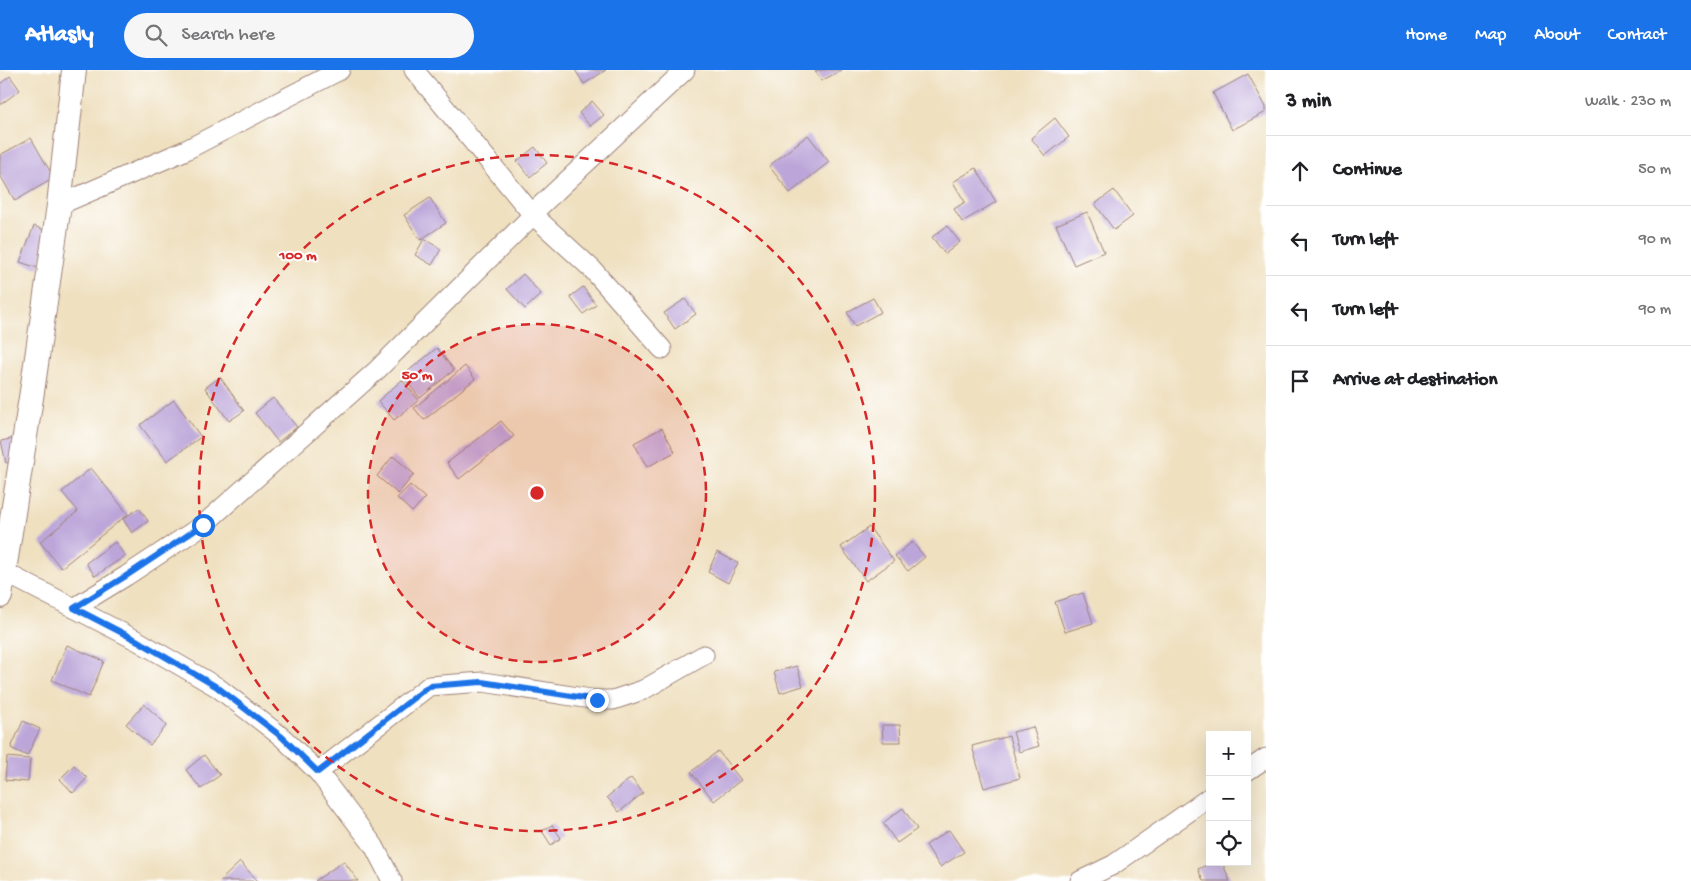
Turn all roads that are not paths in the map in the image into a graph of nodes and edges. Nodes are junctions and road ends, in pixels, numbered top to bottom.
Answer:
1 (74, 70) edge
2 (340, 70) edge
3 (414, 70) edge
4 (684, 70) edge
5 (59, 206) junction
6 (533, 215) junction
7 (662, 349) dead end
8 (2, 565) edge
9 (0, 596) edge
10 (74, 608) junction
11 (704, 655) dead end
12 (1266, 758) edge
13 (1251, 768) edge
14 (318, 772) junction
15 (1206, 800) edge
16 (392, 881) edge
17 (1080, 881) edge

1 - 5 street
2 - 5 street
3 - 6 street
4 - 6 street
5 - 8 street
6 - 7 street
6 - 10 street
8 - 9 street
8 - 10 street
10 - 14 street
11 - 14 street
12 - 13 street
14 - 16 street
15 - 17 street

